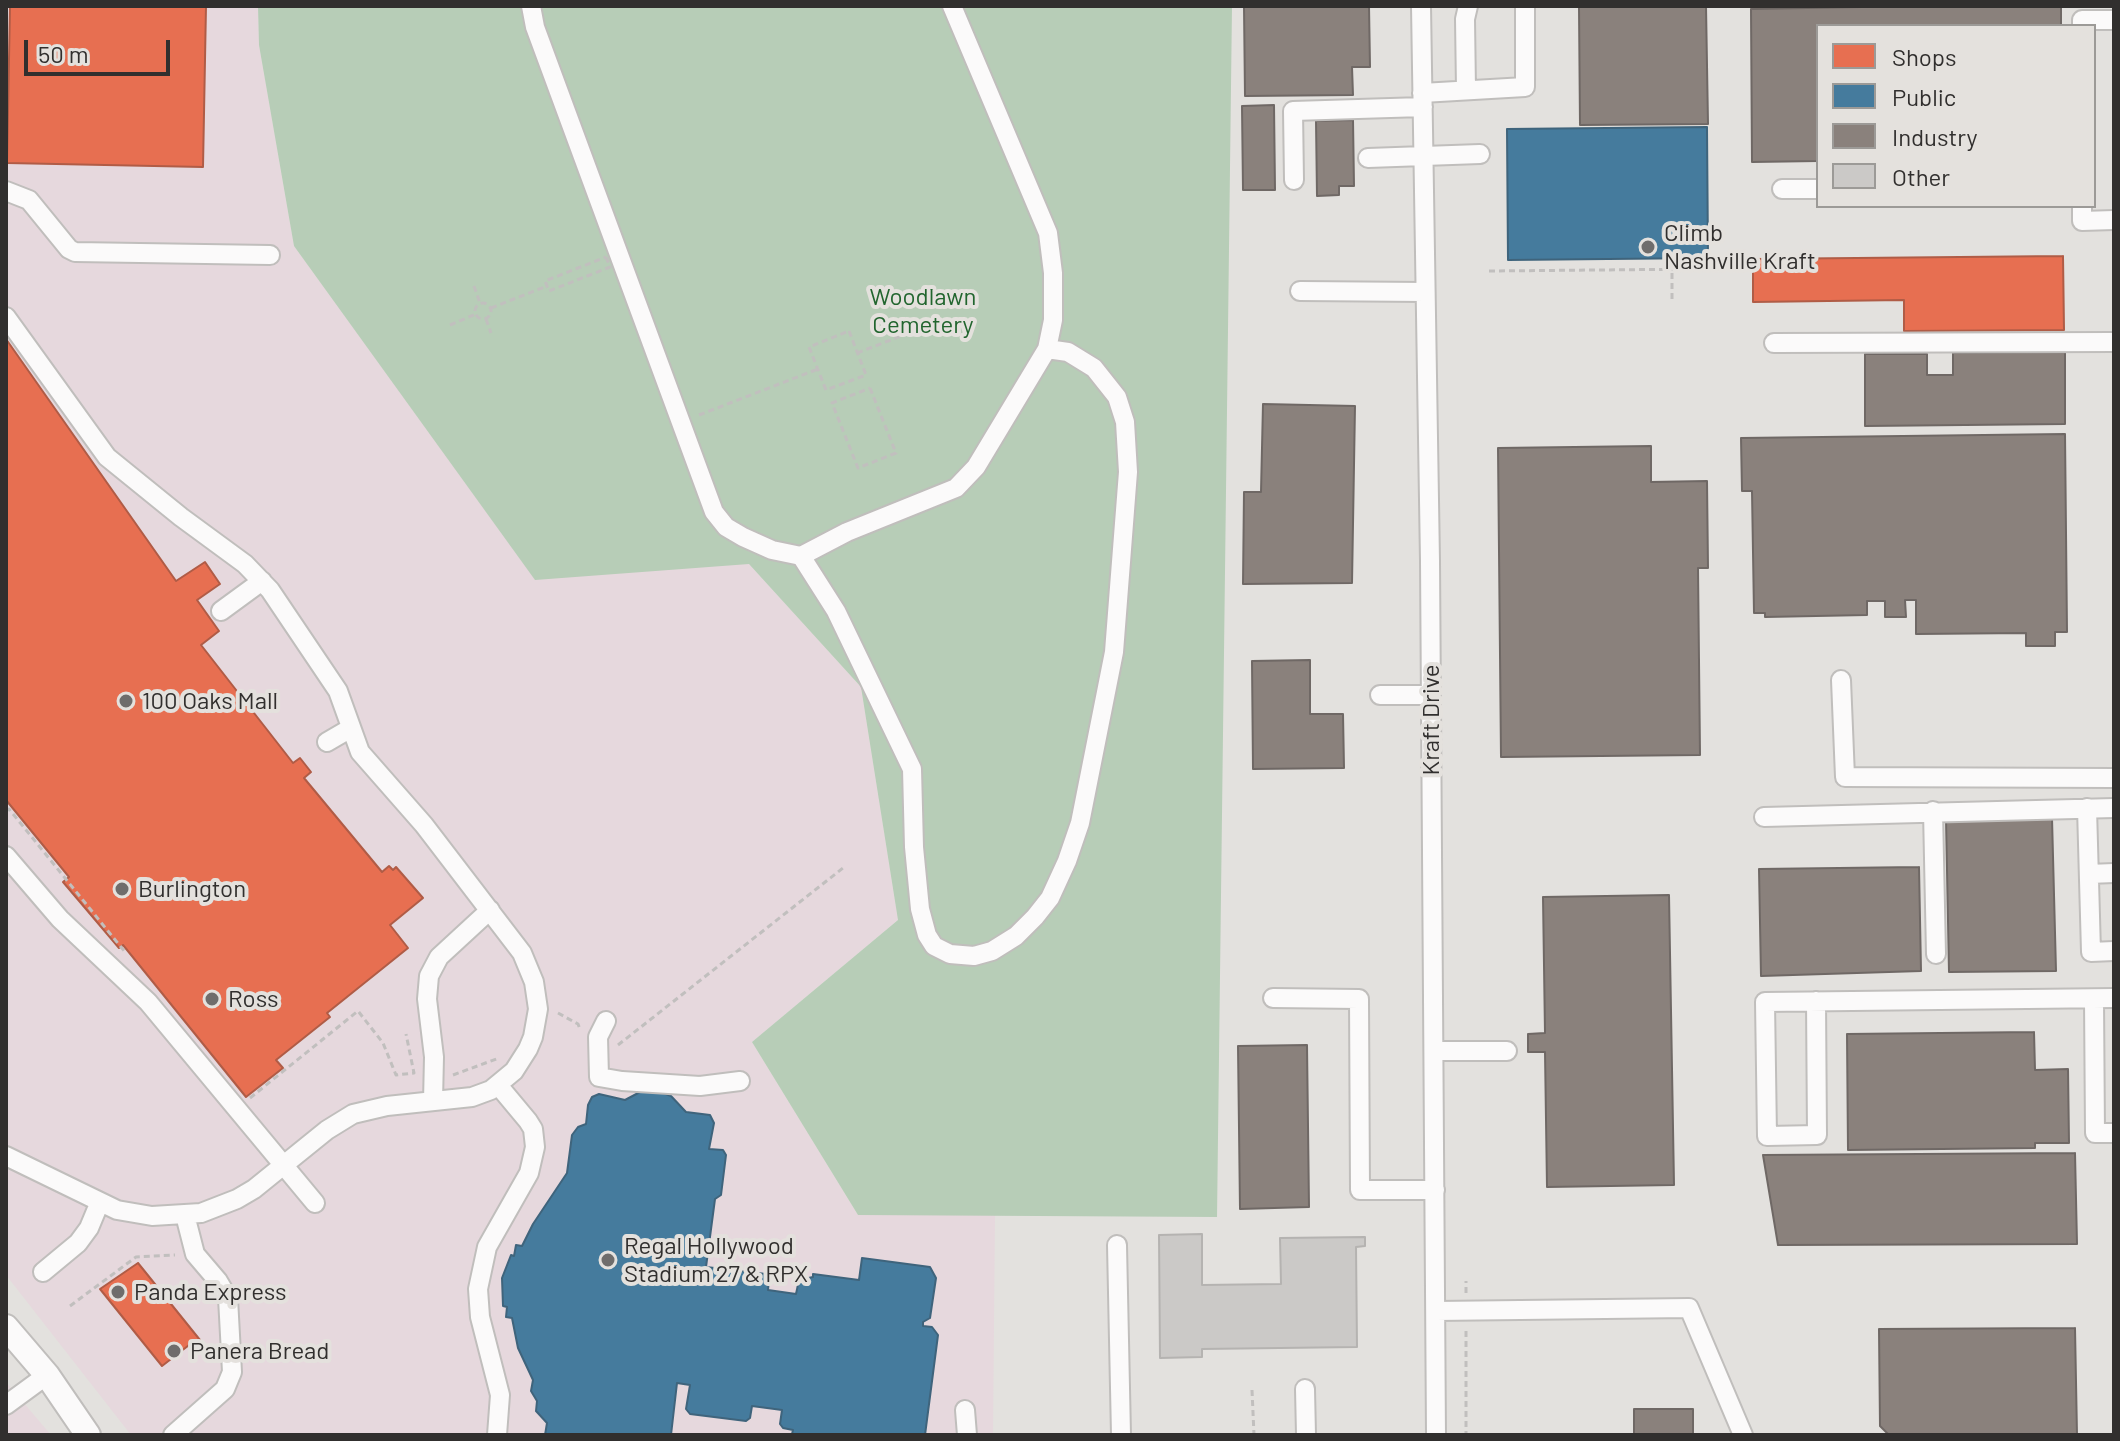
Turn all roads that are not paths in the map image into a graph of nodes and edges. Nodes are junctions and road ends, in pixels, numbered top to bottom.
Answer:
1 (531, 6) edge
2 (952, 6) edge
3 (1421, 6) edge
4 (1468, 6) edge
5 (1525, 6) edge
6 (2114, 20) edge
7 (2082, 24) edge
8 (1466, 90) junction
9 (1422, 100) junction
10 (1480, 154) dead end
11 (1423, 156) junction
12 (1368, 158) dead end
13 (1294, 180) dead end
14 (1782, 189) dead end
15 (1816, 189) edge
16 (6, 191) edge
17 (2082, 208) edge
18 (2114, 220) edge
19 (270, 255) dead end
20 (1300, 291) dead end
21 (1425, 292) junction
22 (6, 317) edge
23 (2114, 342) edge
24 (1774, 343) dead end
25 (1047, 349) junction
26 (801, 556) junction
27 (262, 581) junction
28 (221, 611) dead end
29 (1841, 680) dead end
30 (1380, 695) dead end
31 (1431, 695) junction
32 (351, 728) junction
33 (327, 742) dead end
34 (2114, 778) edge
35 (2087, 808) junction
36 (2114, 808) edge
37 (1933, 811) junction
38 (1764, 817) dead end
39 (6, 856) edge
40 (2114, 873) edge
41 (2089, 874) junction
42 (490, 910) junction
43 (2114, 951) edge
44 (1936, 954) dead end
45 (1273, 998) dead end
46 (2114, 998) edge
47 (2094, 1000) junction
48 (1816, 1001) junction
49 (606, 1021) dead end
50 (1434, 1051) junction
51 (1507, 1051) dead end
52 (740, 1081) dead end
53 (498, 1085) junction
54 (433, 1101) junction
55 (2114, 1133) edge
56 (6, 1156) edge
57 (284, 1167) junction
58 (1435, 1190) junction
59 (315, 1203) dead end
60 (99, 1204) junction
61 (185, 1215) junction
62 (1117, 1245) dead end
63 (43, 1272) dead end
64 (1436, 1311) junction
65 (6, 1327) edge
66 (47, 1375) junction
67 (1305, 1389) dead end
68 (6, 1405) edge
69 (965, 1410) dead end
70 (88, 1435) edge
71 (173, 1435) edge
72 (497, 1435) edge
73 (967, 1435) edge
74 (1121, 1435) edge
75 (1306, 1435) edge
76 (1436, 1435) edge
77 (1743, 1435) edge

1 - 26 street
2 - 25 street
3 - 9 street, Kraft Drive
4 - 8 street
5 - 8 street
6 - 7 street
8 - 9 street
9 - 11 street, Kraft Drive
9 - 13 street
10 - 11 street
11 - 12 street
11 - 21 street, Kraft Drive
14 - 15 street
16 - 19 street
17 - 18 street
20 - 21 street
21 - 31 street, Kraft Drive
22 - 27 street
23 - 24 street
25 - 26 street
25 - 26 street
27 - 28 street
27 - 32 street
29 - 34 street
30 - 31 street
31 - 50 street, Kraft Drive
32 - 33 street
32 - 42 street
35 - 36 street
35 - 37 street
35 - 41 street
37 - 38 street
37 - 44 street
39 - 57 street
40 - 41 street
41 - 43 street
42 - 53 street
42 - 54 street
45 - 58 street
46 - 47 street
47 - 48 street
47 - 55 street
48 - 48 street
49 - 52 street
50 - 51 street
50 - 58 street, Kraft Drive
53 - 54 street
53 - 72 street
54 - 57 street
56 - 60 street
57 - 59 street
57 - 61 street
58 - 64 street, Kraft Drive
60 - 61 street
60 - 63 street
61 - 71 street
62 - 74 street
64 - 76 street, Kraft Drive
64 - 77 street
65 - 66 main road
66 - 68 street
66 - 70 main road
67 - 75 street
69 - 73 street

